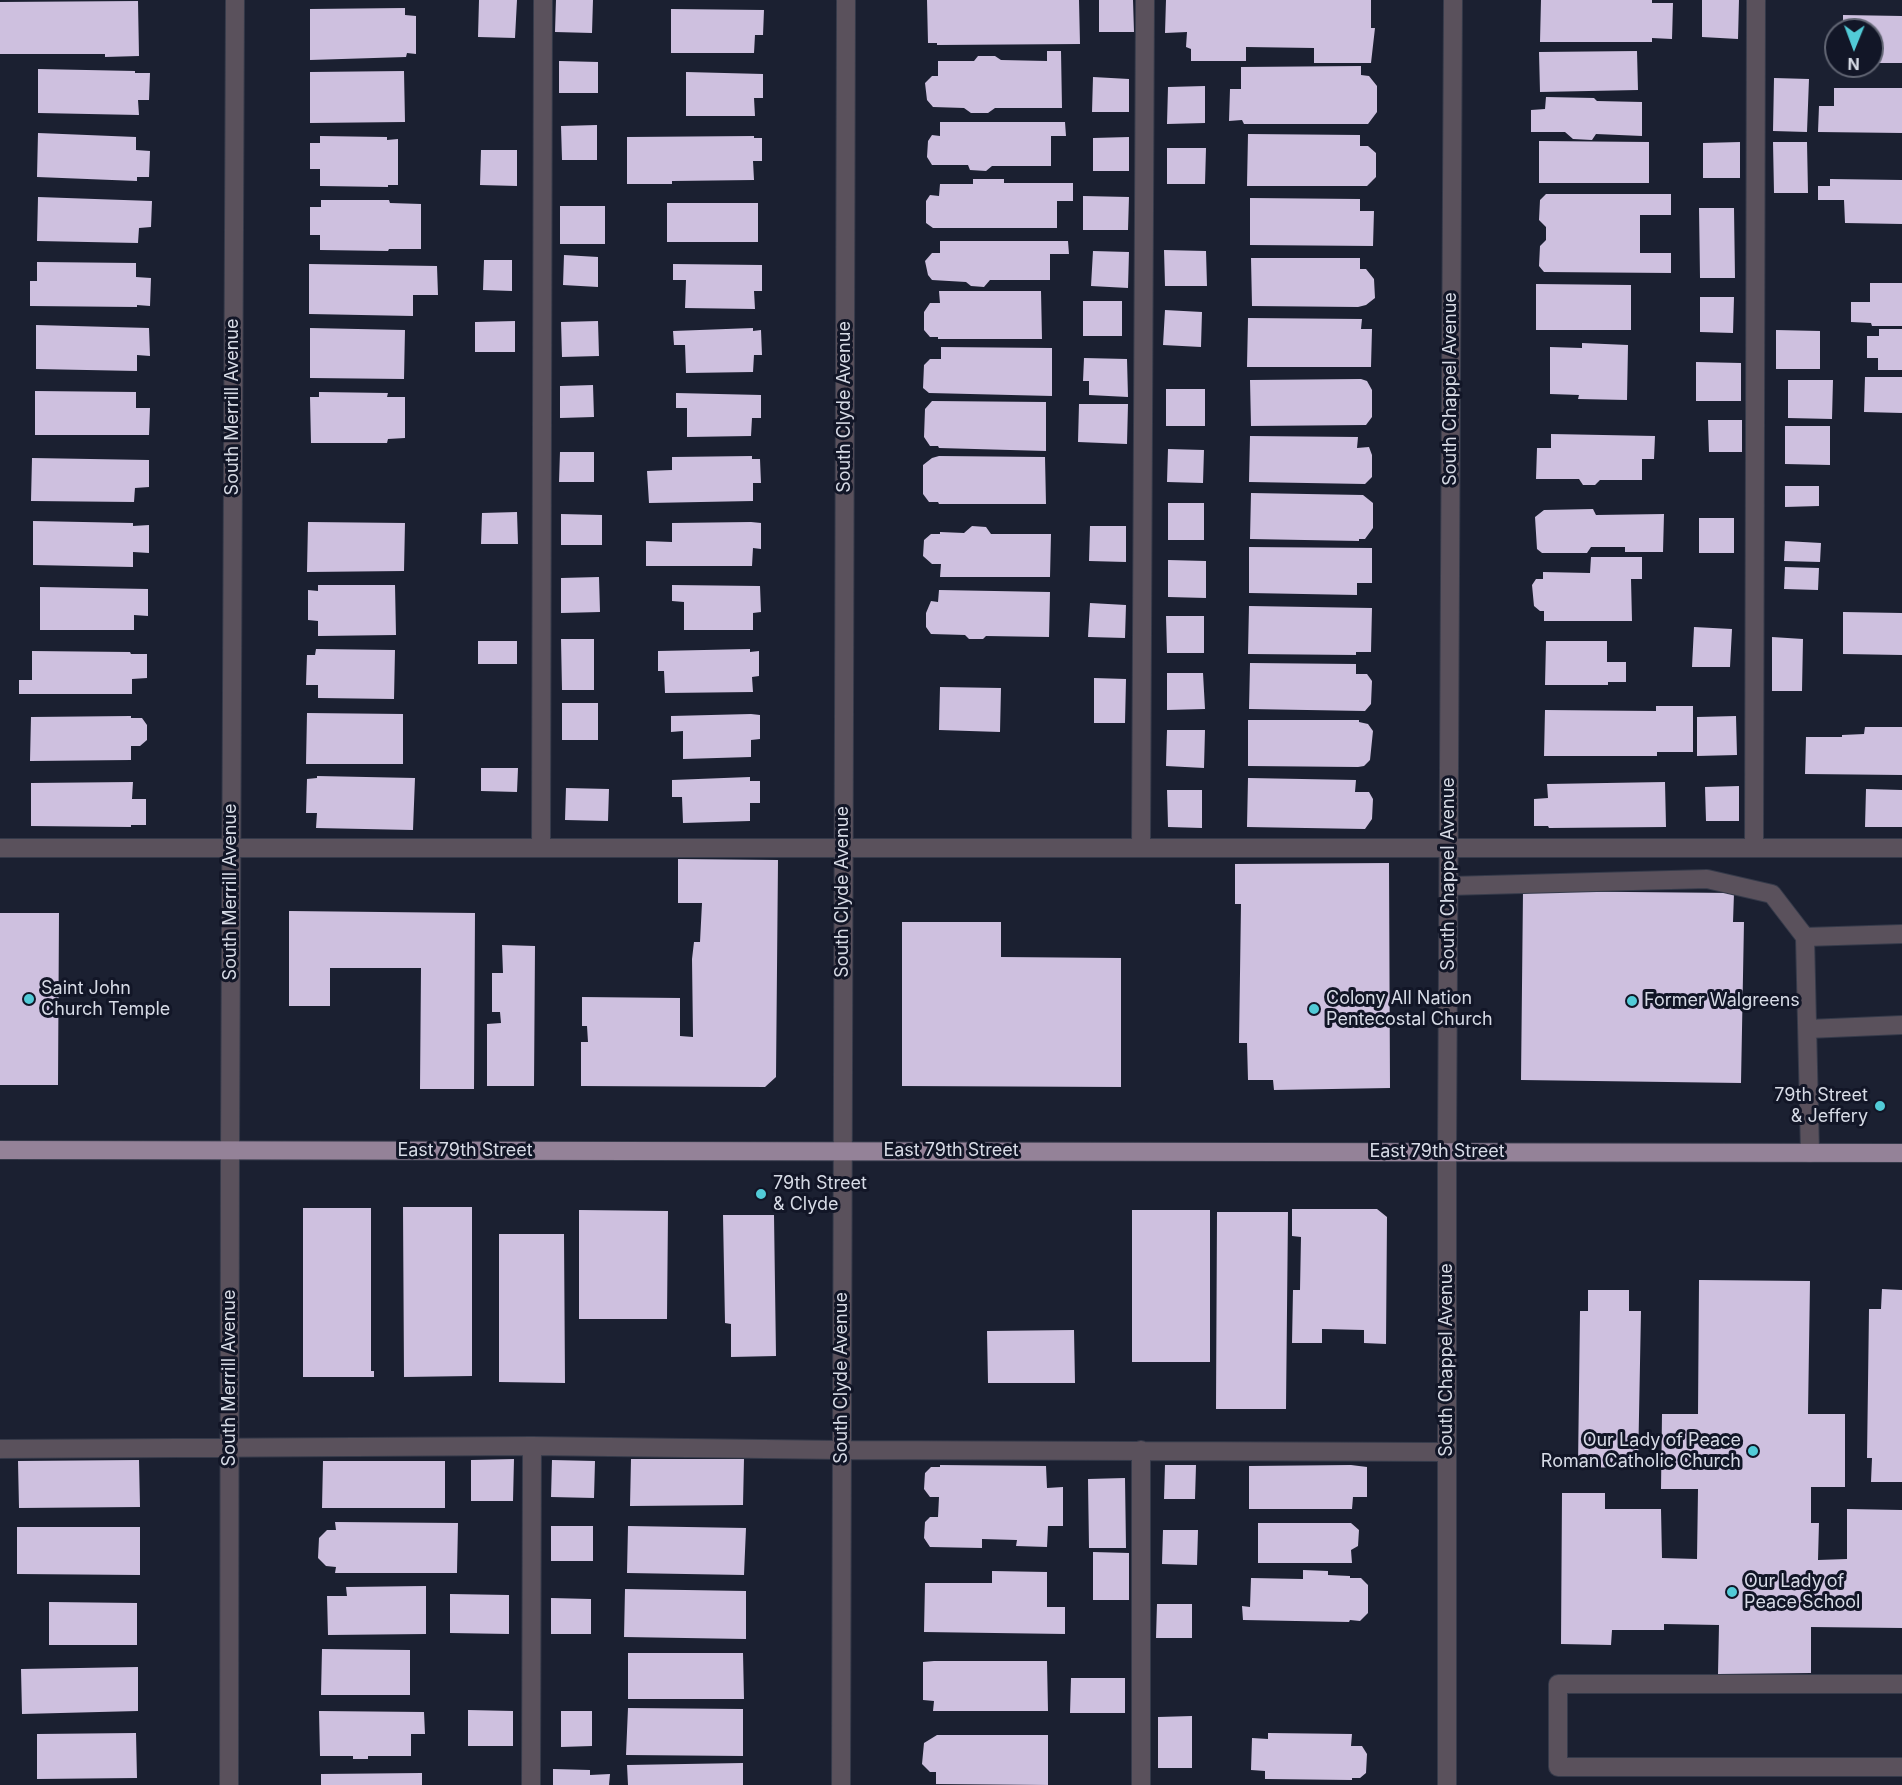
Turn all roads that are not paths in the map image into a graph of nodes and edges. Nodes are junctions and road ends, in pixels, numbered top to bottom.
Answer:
1 (235, 0) edge
2 (543, 0) edge
3 (846, 0) edge
4 (1145, 0) edge
5 (1453, 0) edge
6 (1756, 0) edge
7 (0, 848) edge
8 (231, 848) junction
9 (541, 848) junction
10 (843, 848) junction
11 (1141, 848) junction
12 (1449, 848) junction
13 (1754, 848) junction
14 (1902, 848) edge
15 (1449, 886) junction
16 (1902, 934) edge
17 (1805, 937) junction
18 (1902, 1025) edge
19 (1808, 1029) junction
20 (0, 1150) edge
21 (230, 1150) junction
22 (842, 1151) junction
23 (1447, 1152) junction
24 (1810, 1153) junction
25 (1902, 1153) edge
26 (532, 1446) junction
27 (230, 1448) junction
28 (0, 1449) edge
29 (842, 1450) junction
30 (1141, 1450) junction
31 (1447, 1452) junction
32 (1902, 1684) edge
33 (1902, 1767) edge
34 (229, 1785) edge
35 (531, 1785) edge
36 (841, 1785) edge
37 (1141, 1785) edge
38 (1447, 1785) edge

1 - 8 street, South Merrill Avenue
2 - 9 street
3 - 10 street, South Clyde Avenue
4 - 11 street
5 - 12 street, South Chappel Avenue
6 - 13 street
7 - 8 street
8 - 9 street
8 - 21 street, South Merrill Avenue
9 - 10 street
10 - 11 street
10 - 22 street, South Clyde Avenue
11 - 12 street
12 - 13 street
12 - 15 street, South Chappel Avenue
13 - 14 street
15 - 17 street
15 - 23 street, South Chappel Avenue
16 - 17 street
17 - 19 street
18 - 19 street
19 - 24 street
20 - 21 main road, East 79th Street
21 - 22 main road, East 79th Street
21 - 27 street, South Merrill Avenue
22 - 23 main road, East 79th Street
22 - 29 street, South Clyde Avenue
23 - 24 main road, East 79th Street
23 - 31 street, South Chappel Avenue
24 - 25 main road, East 79th Street
26 - 27 street
26 - 29 street
26 - 35 street
27 - 28 street
27 - 34 street, South Merrill Avenue
29 - 30 street
29 - 36 street, South Clyde Avenue
30 - 31 street
30 - 37 street
31 - 38 street, South Chappel Avenue
32 - 33 street

